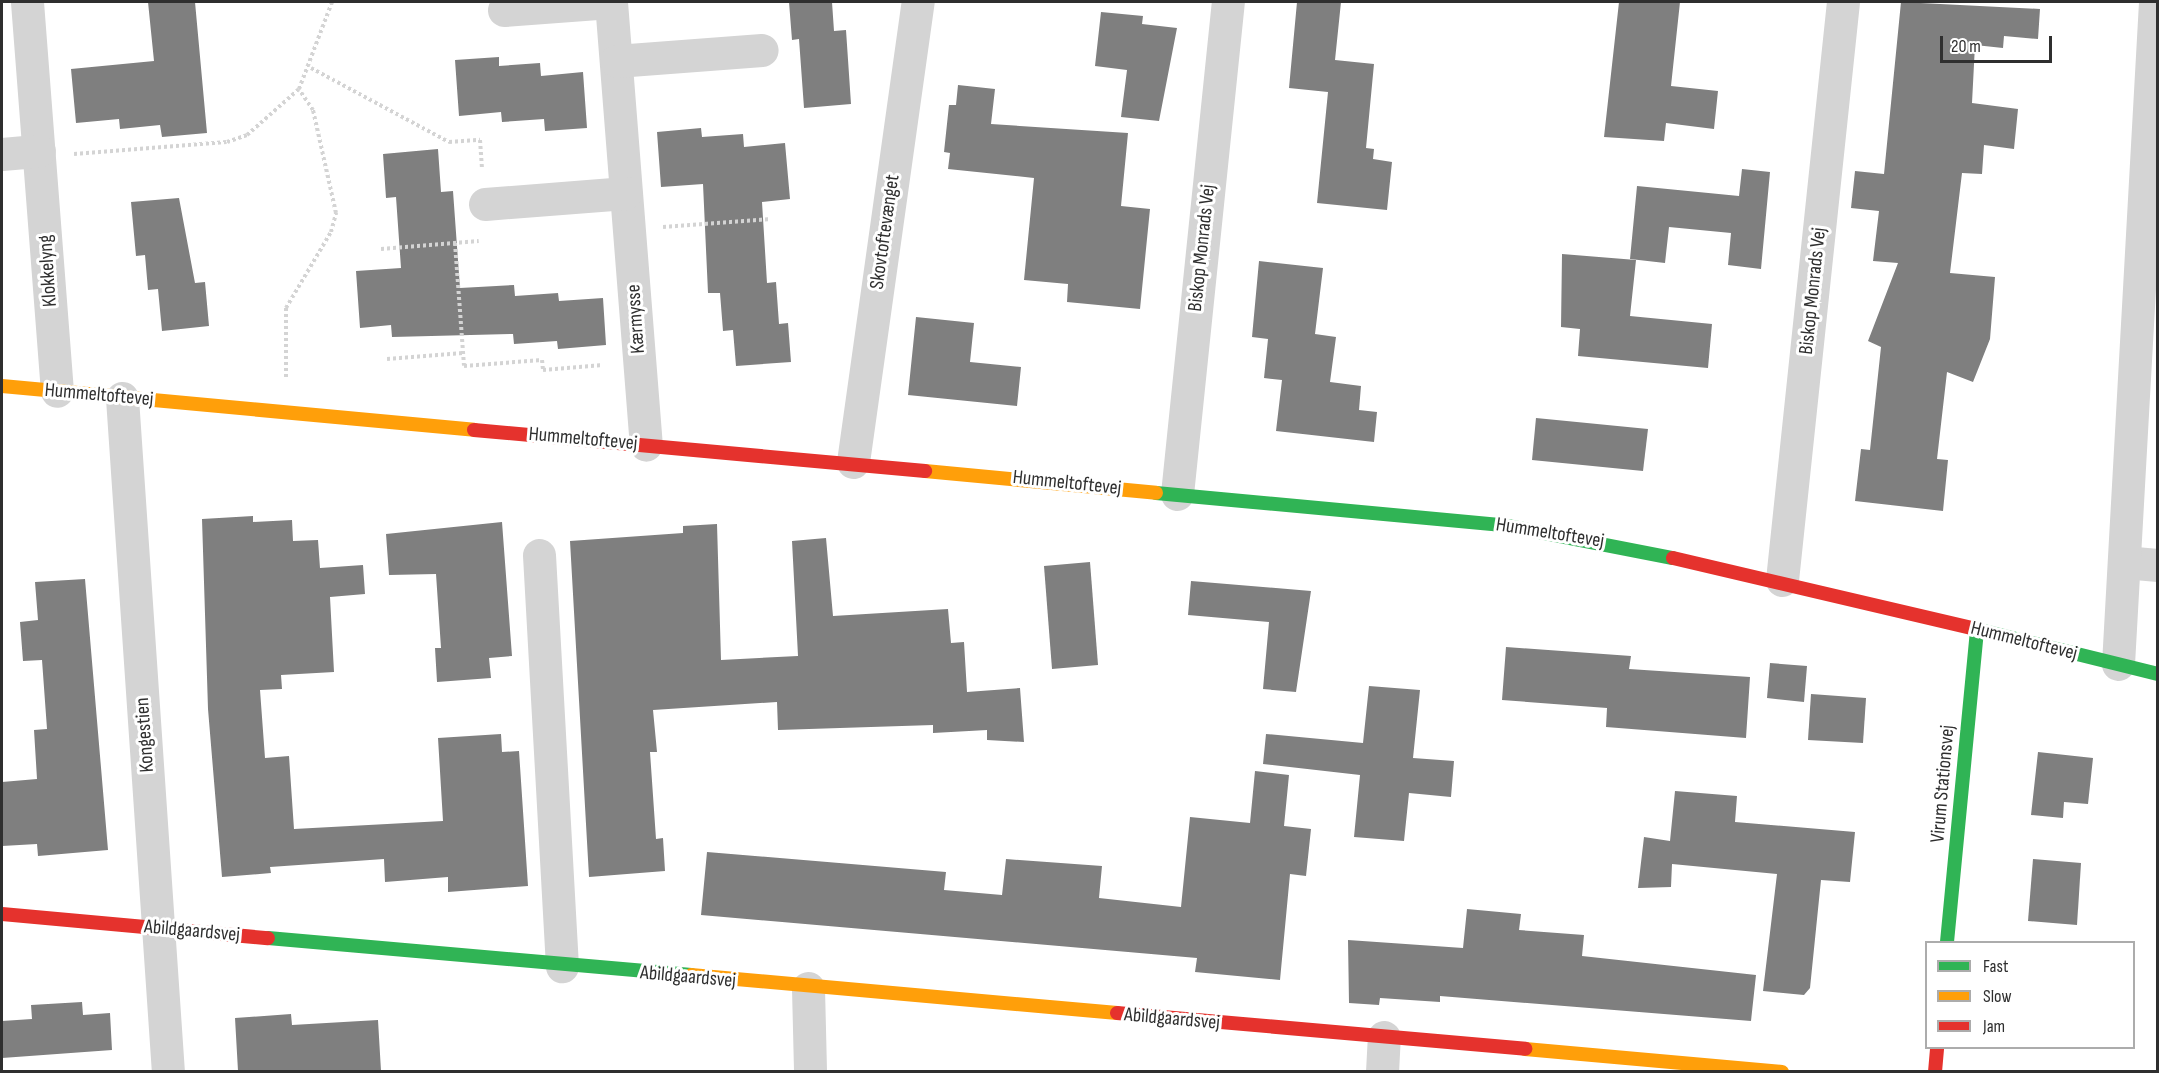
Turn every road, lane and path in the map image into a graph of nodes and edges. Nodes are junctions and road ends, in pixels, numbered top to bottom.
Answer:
1 (27, 2) edge
2 (332, 2) edge
3 (918, 2) edge
4 (1228, 2) edge
5 (1843, 2) edge
6 (2155, 2) edge
7 (504, 10) dead end
8 (762, 50) dead end
9 (616, 61) junction
10 (311, 68) junction
11 (299, 89) junction
12 (39, 151) junction
13 (2, 154) edge
14 (627, 193) junction
15 (485, 204) junction
16 (771, 219) dead end
17 (629, 230) junction
18 (454, 243) junction
19 (381, 249) dead end
20 (463, 353) junction
21 (387, 359) dead end
22 (640, 362) junction
23 (2, 386) edge
24 (57, 391) junction
25 (122, 398) junction
26 (286, 412) junction
27 (646, 445) junction
28 (853, 462) junction
29 (1177, 494) junction
30 (539, 555) dead end
31 (2124, 562) junction
32 (2157, 565) edge
33 (1782, 580) junction
34 (1977, 629) junction
35 (2118, 664) junction
36 (2157, 674) edge
37 (2, 914) edge
38 (158, 928) junction
39 (1947, 941) edge
40 (562, 966) junction
41 (808, 988) junction
42 (1384, 1037) junction
43 (1937, 1049) edge
44 (168, 1071) edge
45 (810, 1071) edge
46 (1382, 1071) edge
47 (1782, 1071) edge
48 (1935, 1071) edge

1 - 12 street, Klokkelyng
2 - 10 path
3 - 28 street, Skovtoftevænget
4 - 29 street, Biskop Monrads Vej
5 - 33 street, Biskop Monrads Vej
6 - 31 street
7 - 9 street, Kærmysse
8 - 9 street
9 - 14 street, Kærmysse
10 - 11 path
10 - 15 path
11 - 12 path
11 - 26 path
12 - 13 street
12 - 24 street, Klokkelyng
14 - 15 street
14 - 17 street, Kærmysse
15 - 18 path
16 - 17 path
17 - 22 street, Kærmysse
18 - 19 path
18 - 20 path
20 - 21 path
20 - 22 path
22 - 27 street, Kærmysse
23 - 24 street, Hummeltoftevej
24 - 25 street, Hummeltoftevej
25 - 26 street, Hummeltoftevej
25 - 38 street, Kongestien
26 - 27 street, Hummeltoftevej
27 - 28 street, Hummeltoftevej
28 - 29 street, Hummeltoftevej
29 - 33 street, Hummeltoftevej
30 - 40 street
31 - 32 street
31 - 35 street
33 - 34 street, Hummeltoftevej
34 - 35 street, Hummeltoftevej
34 - 39 street, Virum Stationsvej
35 - 36 street, Hummeltoftevej
37 - 38 street, Abildgaardsvej
38 - 40 street, Abildgaardsvej
38 - 44 street, Kongestien
40 - 41 street, Abildgaardsvej
41 - 42 street, Abildgaardsvej
41 - 45 street
42 - 46 street
42 - 47 street, Abildgaardsvej
43 - 48 street

